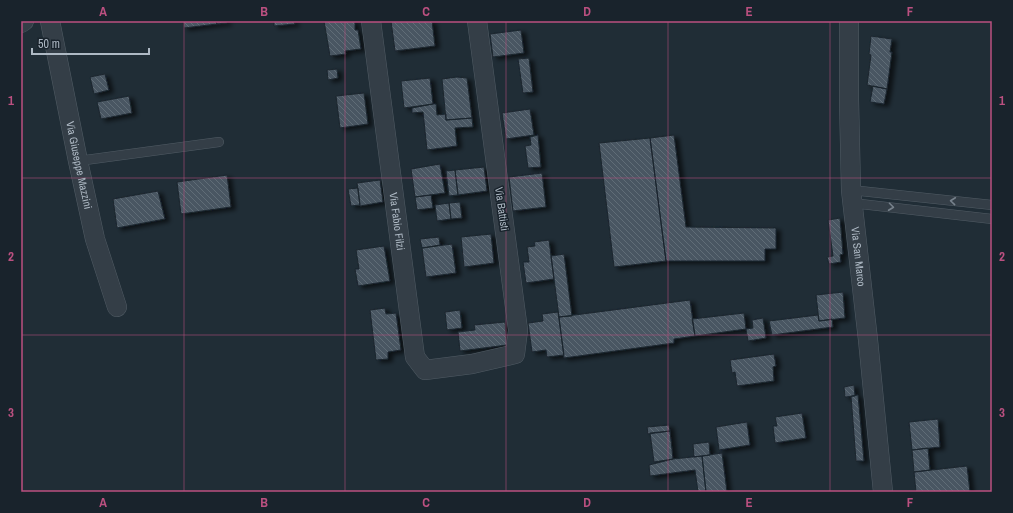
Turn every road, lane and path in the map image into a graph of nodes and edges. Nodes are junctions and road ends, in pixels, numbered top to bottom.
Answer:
1 (24, 21) edge
2 (50, 21) edge
3 (371, 21) edge
4 (478, 21) edge
5 (850, 21) edge
6 (21, 23) edge
7 (219, 142) dead end
8 (78, 161) junction
9 (852, 196) junction
10 (992, 205) edge
11 (992, 219) edge
12 (117, 307) dead end
13 (472, 364) joint
14 (883, 492) edge

1 - 6 street
2 - 8 street, Via Giuseppe Mazzini
3 - 13 street, Via Fabio Filzi
4 - 13 street, Via Battisti
5 - 9 street, Via San Marco
7 - 8 lane
8 - 12 street, Via Giuseppe Mazzini
10 -> 9 lane
9 -> 11 lane
9 - 14 street, Via San Marco

